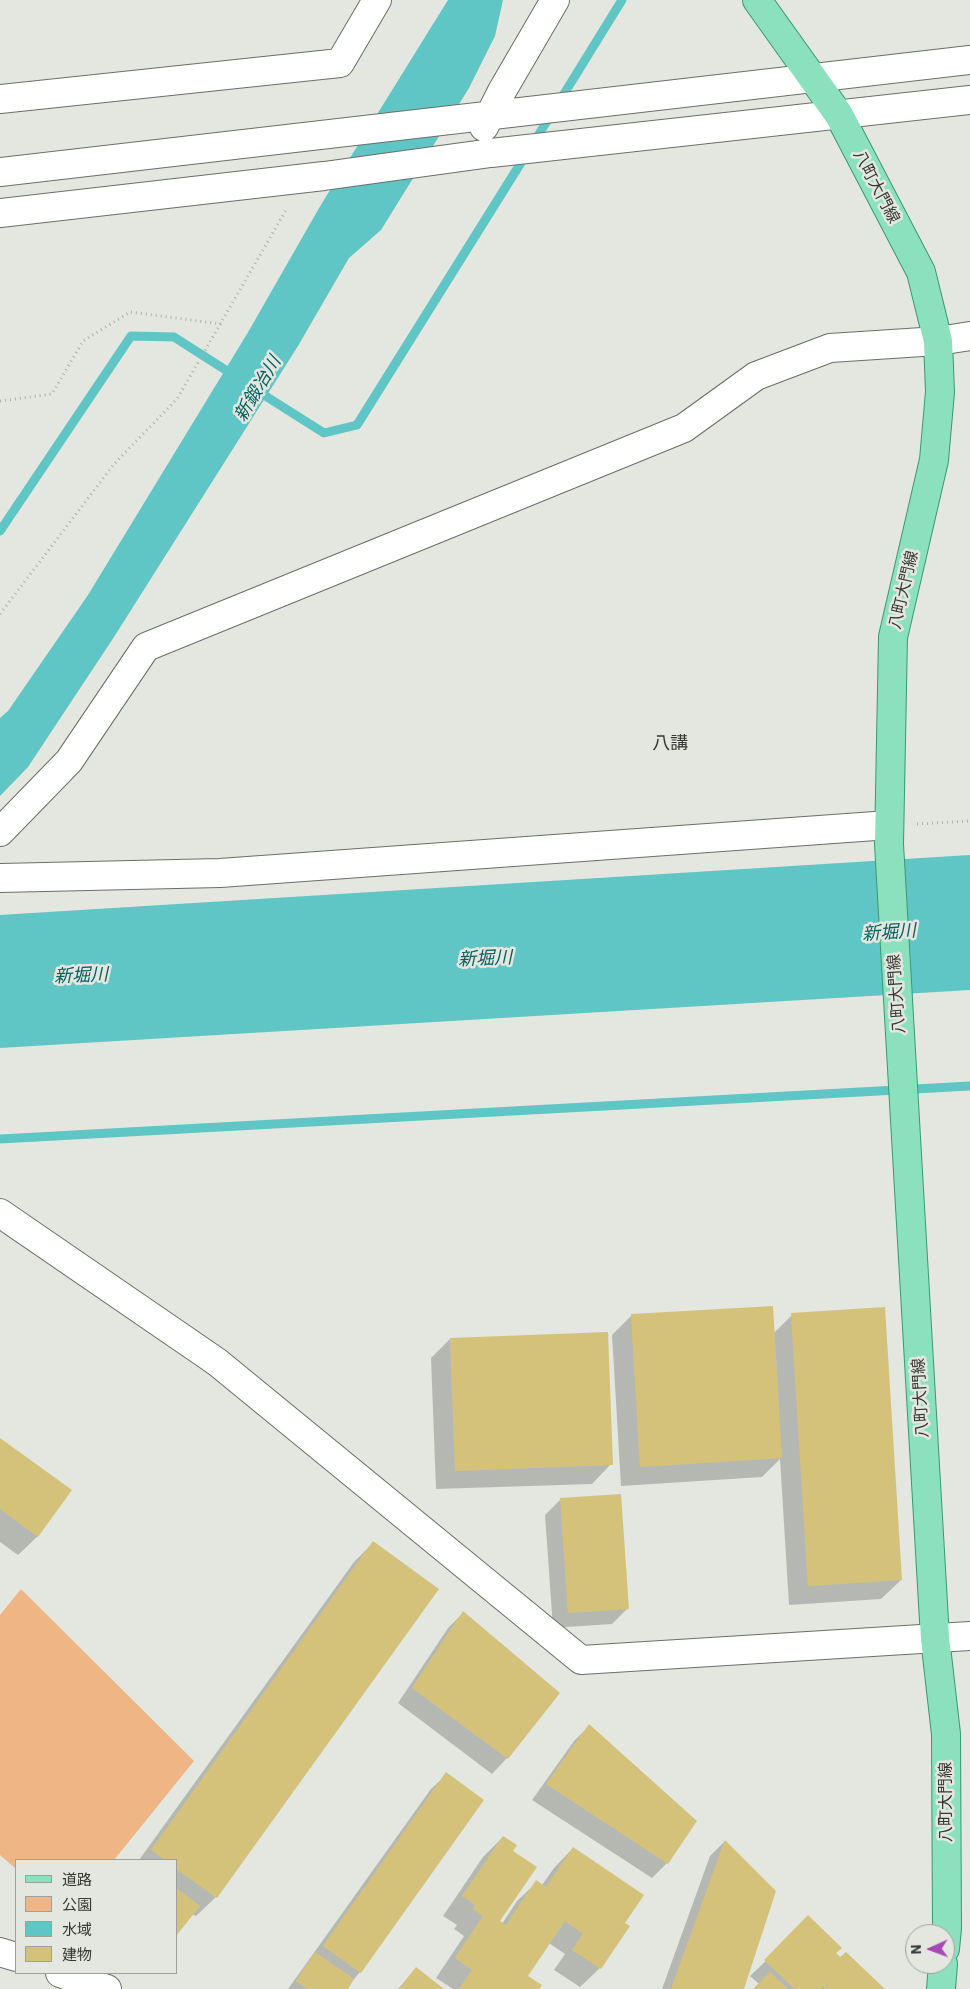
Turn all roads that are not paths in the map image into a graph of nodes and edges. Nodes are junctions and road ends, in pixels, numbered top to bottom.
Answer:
1 (377, 0) edge
2 (555, 0) edge
3 (757, 0) edge
4 (970, 60) edge
5 (812, 78) junction
6 (0, 99) edge
7 (970, 100) edge
8 (491, 115) junction
9 (839, 115) junction
10 (467, 156) junction
11 (0, 172) edge
12 (0, 213) edge
13 (970, 336) edge
14 (938, 341) junction
15 (0, 832) edge
16 (889, 834) junction
17 (0, 878) edge
18 (0, 1213) edge
19 (970, 1636) edge
20 (935, 1638) junction
21 (947, 1924) edge
22 (0, 1952) edge
23 (15, 1958) edge
24 (63, 1974) edge
25 (942, 1974) edge
26 (107, 1989) edge
27 (941, 1989) edge

1 - 6 street
2 - 8 street
3 - 5 main road, 八町大門線
4 - 5 street
5 - 8 street
5 - 9 main road, 八町大門線
7 - 9 street
8 - 10 street
8 - 11 street
9 - 10 street
9 - 14 main road, 八町大門線
10 - 12 street
13 - 14 street
14 - 15 street
14 - 16 main road, 八町大門線
16 - 17 street
16 - 20 main road, 八町大門線
18 - 20 street
19 - 20 street
20 - 21 main road, 八町大門線
22 - 23 street
24 - 26 street
25 - 27 main road

